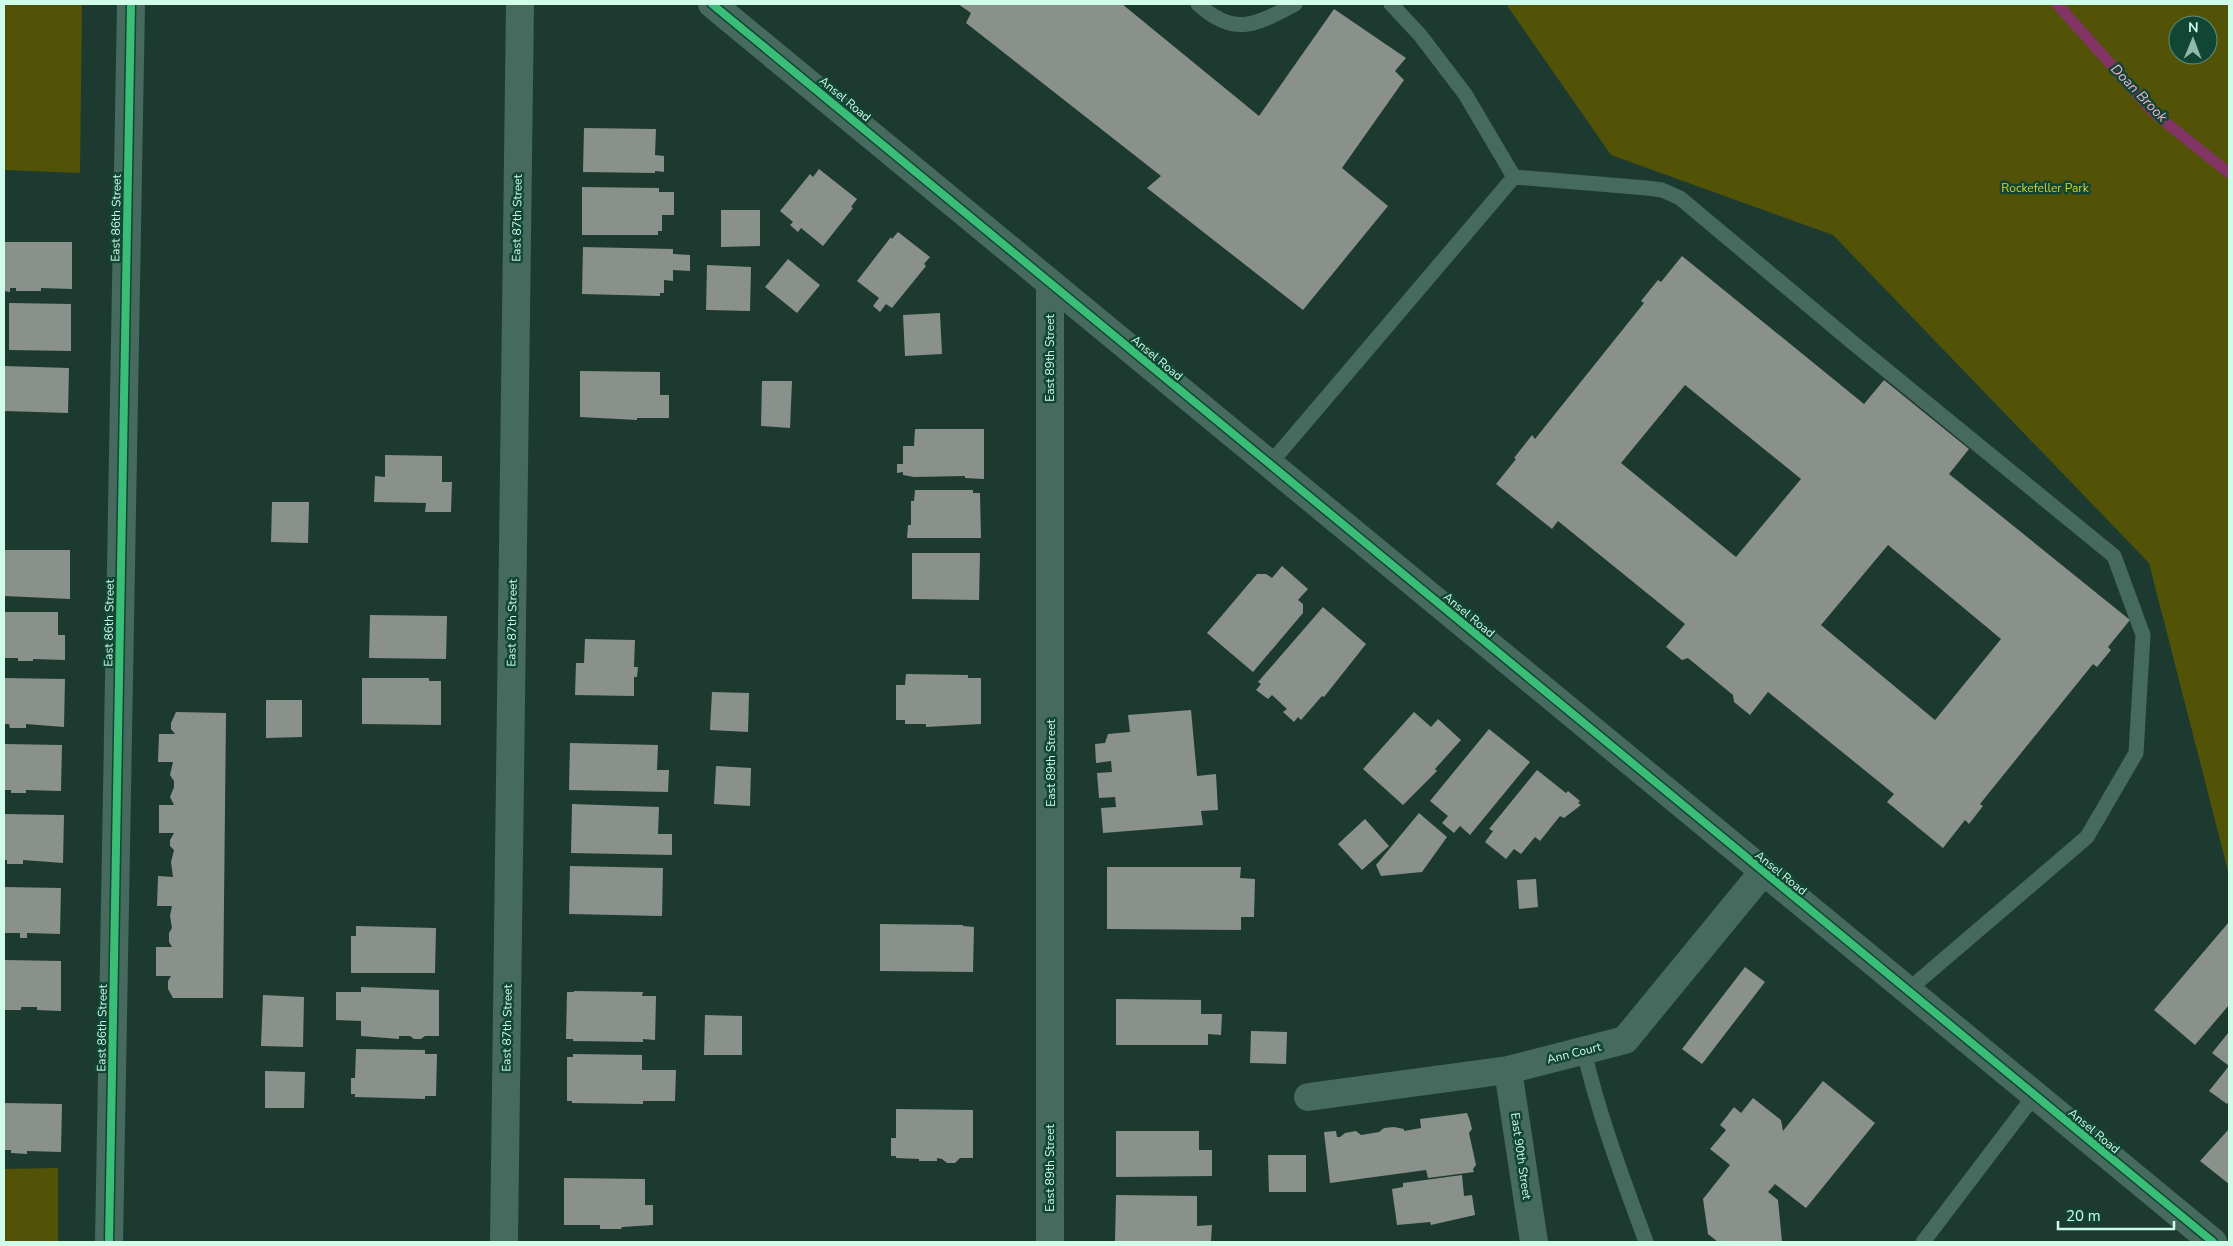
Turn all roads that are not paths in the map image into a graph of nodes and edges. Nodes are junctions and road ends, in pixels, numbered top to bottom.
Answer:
1 (131, 4) edge
2 (520, 4) edge
3 (712, 4) edge
4 (1198, 4) edge
5 (1295, 4) edge
6 (1392, 4) edge
7 (1514, 178) junction
8 (1050, 285) junction
9 (1269, 465) junction
10 (1763, 872) junction
11 (1907, 991) junction
12 (1584, 1051) junction
13 (1508, 1070) junction
14 (2034, 1096) junction
15 (1308, 1097) dead end
16 (109, 1242) edge
17 (504, 1242) edge
18 (1050, 1242) edge
19 (1534, 1242) edge
20 (1646, 1242) edge
21 (1923, 1242) edge
22 (2213, 1242) edge

1 - 16 street, East 86th Street
2 - 17 street, East 87th Street
3 - 8 street, Ansel Road
4 - 5 lane
6 - 7 lane
7 - 9 lane
7 - 11 lane
8 - 9 street, Ansel Road
8 - 18 street, East 89th Street
9 - 10 street, Ansel Road
10 - 11 street, Ansel Road
10 - 12 street, Ann Court
11 - 14 street, Ansel Road
12 - 13 street, Ann Court
12 - 20 lane
13 - 15 street, Ann Court
13 - 19 street, East 90th Street
14 - 21 lane
14 - 22 street, Ansel Road

